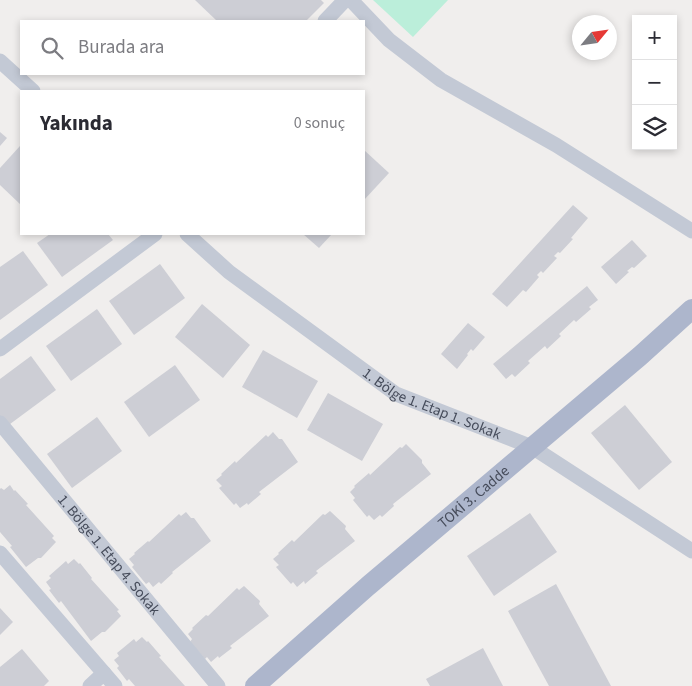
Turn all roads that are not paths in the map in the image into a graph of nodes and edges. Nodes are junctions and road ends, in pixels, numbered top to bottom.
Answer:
1 (345, 0) edge
2 (351, 0) edge
3 (326, 20) edge
4 (0, 61) edge
5 (32, 90) edge
6 (692, 231) edge
7 (154, 235) edge
8 (188, 235) edge
9 (692, 309) edge
10 (0, 349) edge
11 (0, 423) edge
12 (532, 447) junction
13 (692, 551) edge
14 (0, 553) edge
15 (104, 673) junction
16 (90, 686) edge
17 (115, 686) edge
18 (218, 686) edge
19 (255, 686) edge

1 - 3 street
2 - 6 street
4 - 5 street
7 - 10 street
8 - 12 street, 1. Bölge 1. Etap 1. Sokak
9 - 12 main road, TOKİ 3. Cadde
11 - 18 street, 1. Bölge 1. Etap 4. Sokak
12 - 13 street, 1. Bölge 1. Etap 1. Sokak
12 - 19 main road, TOKİ 3. Cadde
14 - 15 street
15 - 16 street
15 - 17 street

